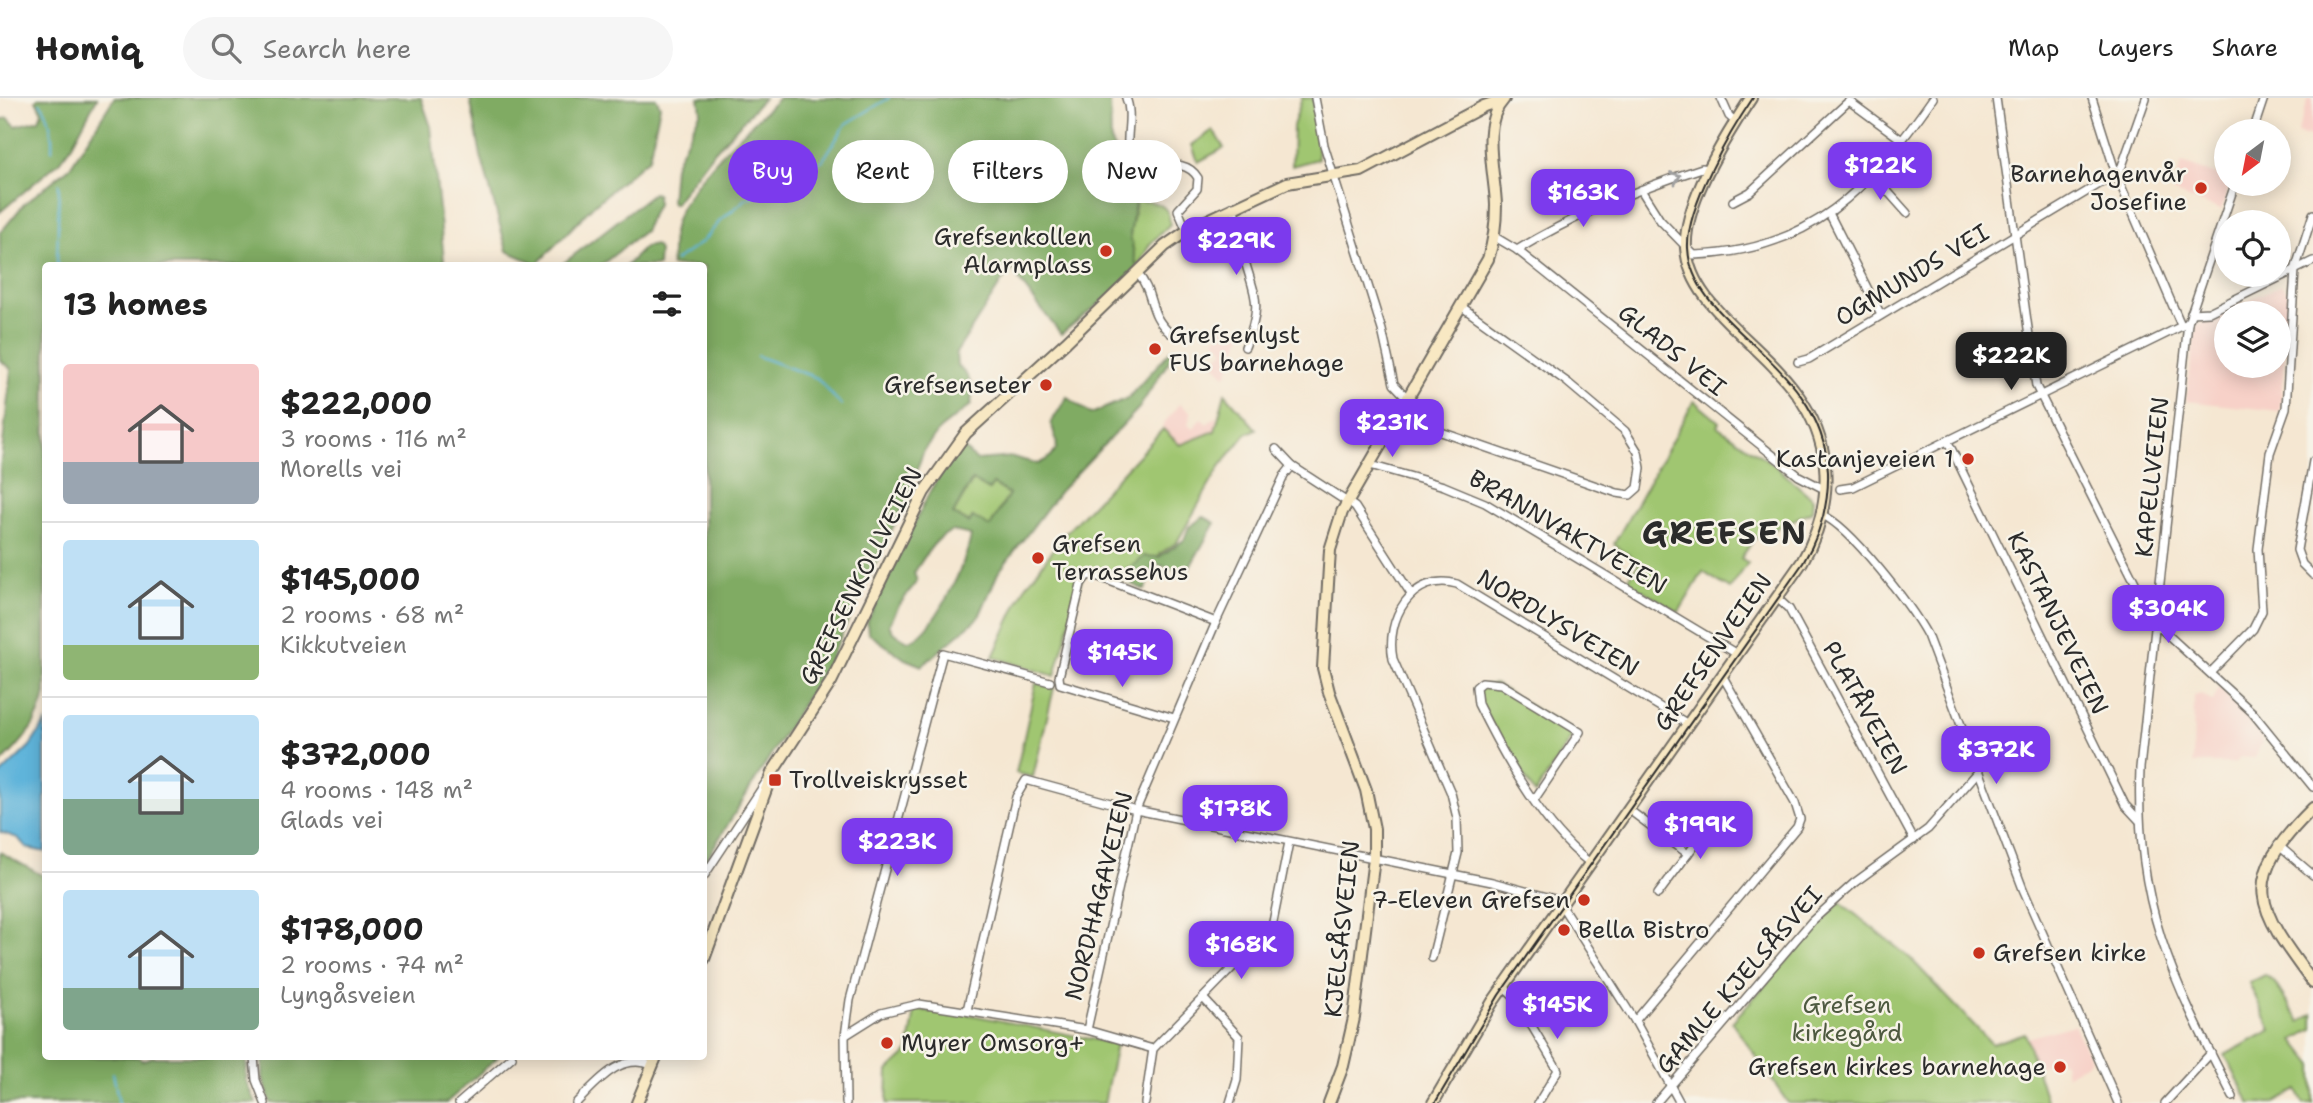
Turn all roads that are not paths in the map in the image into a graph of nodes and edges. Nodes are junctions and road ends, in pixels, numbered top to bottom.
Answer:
1 (1126, 98) edge
2 (1315, 98) edge
3 (1721, 98) edge
4 (1751, 98) edge
5 (1933, 98) edge
6 (1996, 98) edge
7 (2092, 98) edge
8 (2146, 98) edge
9 (2264, 98) edge
10 (1504, 99) edge
11 (2257, 119) edge
12 (1736, 122) junction
13 (1902, 140) junction
14 (1711, 169) junction
15 (2116, 174) junction
16 (1334, 176) junction
17 (1874, 176) junction
18 (1641, 190) junction
19 (2231, 196) edge
20 (1733, 201) dead end
21 (1233, 205) junction
22 (1829, 213) junction
23 (1907, 213) dead end
24 (2313, 214) edge
25 (1187, 231) junction
26 (2015, 235) junction
27 (1495, 237) junction
28 (1686, 246) junction
29 (1517, 250) junction
30 (2313, 261) edge
31 (2295, 270) junction
32 (1138, 274) junction
33 (1462, 307) junction
34 (2191, 313) junction
35 (1881, 315) junction
36 (2184, 324) junction
37 (1170, 333) dead end
38 (1245, 347) dead end
39 (1798, 362) dead end
40 (2041, 393) junction
41 (1408, 399) junction
42 (1398, 416) junction
43 (1947, 440) junction
44 (1276, 449) dead end
45 (2313, 461) edge
46 (1370, 465) junction
47 (1292, 466) junction
48 (1840, 489) dead end
49 (1826, 490) junction
50 (1348, 502) junction
51 (1822, 515) junction
52 (2313, 575) edge
53 (1411, 594) junction
54 (1777, 598) junction
55 (1216, 622) junction
56 (2156, 624) junction
57 (1737, 654) junction
58 (2211, 672) junction
59 (1722, 676) junction
60 (1050, 682) dead end
61 (1174, 718) junction
62 (1688, 724) junction
63 (1977, 773) junction
64 (2313, 787) edge
65 (761, 796) junction
66 (1534, 800) junction
67 (2313, 808) edge
68 (1628, 809) junction
69 (1136, 810) junction
70 (1720, 811) dead end
71 (2139, 821) junction
72 (1914, 840) junction
73 (1289, 842) junction
74 (2278, 845) junction
75 (1688, 854) junction
76 (1374, 858) junction
77 (1590, 863) junction
78 (707, 872) edge
79 (1453, 874) junction
80 (2313, 875) edge
81 (1658, 894) dead end
82 (1562, 903) junction
83 (707, 950) edge
84 (1432, 958) dead end
85 (2313, 982) edge
86 (1503, 986) junction
87 (1203, 999) junction
88 (967, 1010) junction
89 (1635, 1021) junction
90 (1087, 1030) junction
91 (845, 1036) junction
92 (1153, 1049) junction
93 (2211, 1053) junction
94 (254, 1060) edge
95 (509, 1060) edge
96 (654, 1061) edge
97 (1672, 1084) junction
98 (2233, 1097) dead end
99 (265, 1103) edge
100 (459, 1103) edge
101 (576, 1103) edge
102 (637, 1103) edge
103 (846, 1103) edge
104 (1145, 1103) edge
105 (1230, 1103) edge
106 (1329, 1103) edge
107 (1433, 1103) edge
108 (1538, 1103) edge
109 (1656, 1103) edge
110 (1680, 1103) edge
111 (2118, 1103) edge
112 (2165, 1103) edge

1 - 25 street
2 - 16 street
3 - 12 street
4 - 12 street, GREFSENVEIEN
5 - 13 street
6 - 26 street
7 - 15 street
8 - 15 street
9 - 11 street
10 - 16 street, GREFSENKOLLVEIEN
10 - 27 street, KJELSÅSVEIEN
12 - 14 street, GREFSENVEIEN
13 - 17 street
13 - 20 street
18 -> 14 street
14 - 28 street, GREFSENVEIEN
15 - 26 street, OGMUNDS VEI
15 - 36 street
16 - 21 street, GREFSENKOLLVEIEN
16 - 41 street
17 - 22 street
17 - 23 street
18 - 28 street
18 - 29 street
19 - 34 street, KAPELLVEIEN
21 - 25 street, GREFSENKOLLVEIEN
21 - 38 street
22 - 28 street
22 - 35 street
24 - 31 street
25 - 32 street, GREFSENKOLLVEIEN
26 - 35 street, OGMUNDS VEI
26 - 40 street
27 - 29 street, GLADS VEI
27 - 33 street, KJELSÅSVEIEN
28 - 49 street, GREFSENVEIEN
29 - 49 street, GLADS VEI
30 - 31 street
31 - 34 street
31 - 58 street
32 - 37 street
32 - 65 street, GREFSENKOLLVEIEN
33 - 41 street, KJELSÅSVEIEN
33 - 42 street
34 - 36 street, KAPELLVEIEN
35 - 39 street, OGMUNDS VEI
36 - 40 street
36 - 56 street, KAPELLVEIEN
40 - 43 street
40 - 56 street
41 - 42 street, KJELSÅSVEIEN
42 - 46 street, KJELSÅSVEIEN
43 - 48 street
43 - 71 street, KASTANJEVEIEN
44 - 47 street
45 - 52 street
46 - 50 street, KJELSÅSVEIEN
46 - 57 street, BRANNVAKTVEIEN
47 - 50 street
47 - 55 street, NORDHAGAVEIEN
49 - 51 street, GREFSENVEIEN
50 - 53 street
50 - 76 street, KJELSÅSVEIEN
51 - 54 street, GREFSENVEIEN
51 - 63 street
53 - 62 street, NORDLYSVEIEN
53 - 79 street
54 - 57 street, GREFSENVEIEN
54 - 72 street, PLATÅVEIEN
55 - 61 street, NORDHAGAVEIEN
55 - 61 street
56 - 58 street
56 - 71 street, KAPELLVEIEN
57 - 59 street, GREFSENVEIEN
58 - 64 street
59 - 62 street, GREFSENVEIEN
59 - 89 street
60 - 91 street
61 - 69 street, NORDHAGAVEIEN
62 - 68 street, GREFSENVEIEN
63 - 72 street, GAMLE KJELSÅSVEI
63 - 111 street
65 - 78 street
65 - 83 street, GREFSENKOLLVEIEN
66 - 66 street
66 - 77 street
67 - 74 street
68 - 75 street
68 - 77 street, GREFSENVEIEN
69 - 73 street
69 - 88 street
69 - 90 street, NORDHAGAVEIEN
70 - 75 street
71 - 93 street, KAPELLVEIEN
72 - 97 street, GAMLE KJELSÅSVEI
73 - 76 street
73 - 87 street
74 - 80 street
74 - 85 street
75 - 81 street
76 - 79 street
76 - 106 street, KJELSÅSVEIEN
77 - 82 street, GREFSENVEIEN
79 - 82 street
79 - 84 street
82 - 86 street, GREFSENVEIEN
82 - 89 street
86 - 107 street, GREFSENVEIEN
86 - 108 street
87 - 92 street
87 - 105 street
88 - 90 street
88 - 91 street
89 - 97 street
90 - 92 street
91 - 103 street
92 - 104 street
93 - 98 street, KAPELLVEIEN
93 - 112 street
94 - 99 street
95 - 100 street
96 - 101 street
96 - 102 street
97 - 109 street, GAMLE KJELSÅSVEI
97 - 110 street

